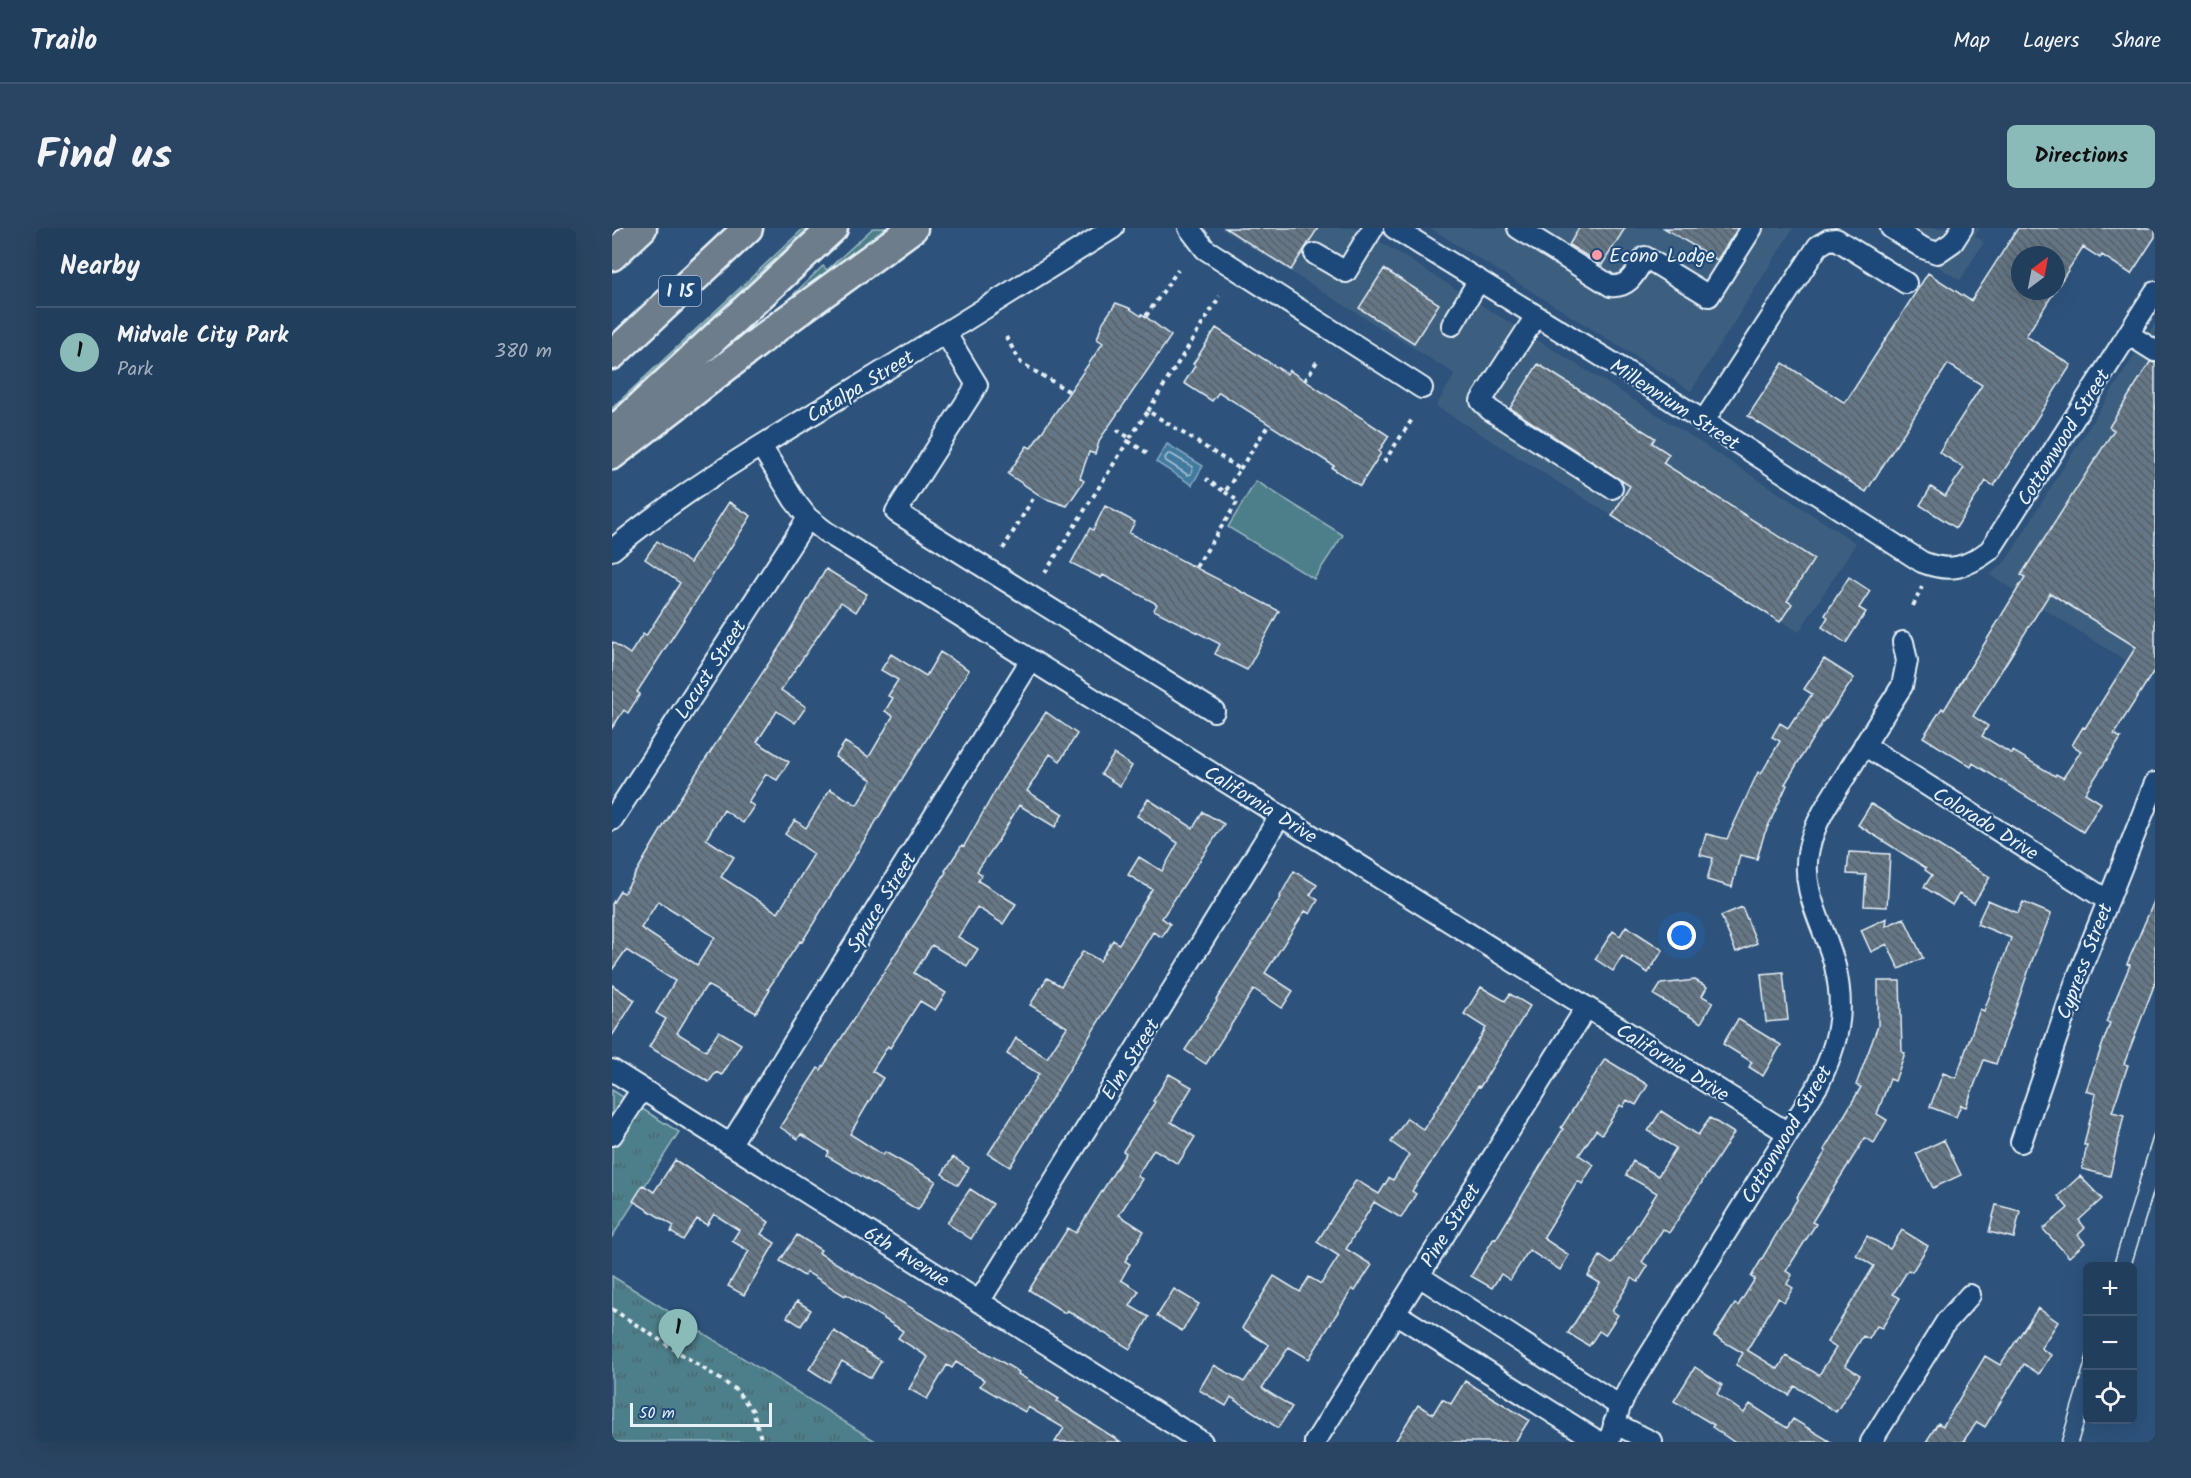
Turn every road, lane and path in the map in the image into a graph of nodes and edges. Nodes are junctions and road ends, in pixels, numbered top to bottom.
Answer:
1 (642, 228) edge
2 (748, 228) edge
3 (832, 228) edge
4 (912, 228) edge
5 (1111, 228) edge
6 (1189, 228) edge
7 (1373, 228) edge
8 (1394, 228) edge
9 (1518, 228) edge
10 (1752, 228) edge
11 (1892, 228) edge
12 (1962, 228) edge
13 (1315, 254) dead end
14 (612, 256) edge
15 (1178, 270) dead end
16 (1479, 280) junction
17 (1906, 284) dead end
18 (2155, 292) edge
19 (1220, 296) dead end
20 (2149, 314) edge
21 (1146, 316) dead end
22 (1536, 316) junction
23 (1452, 325) dead end
24 (946, 333) junction
25 (2128, 334) junction
26 (1006, 337) dead end
27 (2155, 351) edge
28 (612, 355) edge
29 (1319, 358) dead end
30 (1305, 381) dead end
31 (1422, 388) dead end
32 (1070, 392) dead end
33 (1148, 411) junction
34 (1413, 418) dead end
35 (1703, 422) junction
36 (1269, 424) dead end
37 (1117, 430) dead end
38 (612, 433) edge
39 (1129, 440) junction
40 (761, 446) junction
41 (1149, 454) dead end
42 (612, 455) edge
43 (1384, 462) dead end
44 (1240, 470) junction
45 (1206, 479) dead end
46 (1612, 489) dead end
47 (1225, 492) junction
48 (1035, 495) dead end
49 (808, 518) junction
50 (1003, 549) dead end
51 (612, 550) edge
52 (1196, 567) dead end
53 (1959, 567) joint
54 (1046, 573) dead end
55 (1922, 587) dead end
56 (1913, 606) dead end
57 (1903, 642) dead end
58 (1032, 660) junction
59 (1214, 711) dead end
60 (1864, 745) junction
61 (2155, 783) edge
62 (1280, 816) junction
63 (612, 820) edge
64 (2107, 900) junction
65 (1586, 1008) junction
66 (612, 1071) edge
67 (642, 1089) junction
68 (1788, 1133) junction
69 (612, 1135) edge
70 (2021, 1142) dead end
71 (730, 1144) junction
72 (1419, 1276) junction
73 (1970, 1295) dead end
74 (979, 1302) junction
75 (612, 1309) edge
76 (1395, 1313) junction
77 (1617, 1414) junction
78 (762, 1442) edge
79 (1202, 1442) edge
80 (1315, 1442) edge
81 (1599, 1442) edge
82 (1609, 1442) edge
83 (1652, 1442) edge
84 (1871, 1442) edge

1 - 14 highway
2 - 28 highway, I 15
3 - 38 highway
4 - 42 highway
5 - 24 street, Catalpa Street
6 - 31 street
7 - 13 street
8 - 16 street, Millennium Street
9 - 10 street
11 - 12 street
15 - 21 path
16 - 22 street, Millennium Street
16 - 23 street
17 - 35 street
18 - 20 street, Cottonwood Street
19 - 33 path
20 - 25 street, Cottonwood Street
22 - 35 street, Millennium Street
22 - 46 street
24 - 40 street, Catalpa Street
24 - 59 street
25 - 27 street
25 - 53 street, Cottonwood Street
26 - 32 path
29 - 30 path
33 - 39 path
33 - 44 path
34 - 43 path
35 - 53 street, Millennium Street
36 - 44 path
37 - 39 path
39 - 41 path
39 - 54 path
40 - 49 street, California Drive
40 - 51 street, Catalpa Street
44 - 47 path
45 - 47 path
47 - 52 path
48 - 50 path
49 - 58 street, California Drive
49 - 63 street, Locust Street
55 - 56 path
57 - 60 street, Cottonwood Street
58 - 62 street, California Drive
58 - 71 street, Spruce Street
60 - 64 street, Colorado Drive
60 - 68 street, Cottonwood Street
61 - 64 street, Cypress Street
62 - 65 street, California Drive
62 - 74 street, Elm Street
64 - 70 street, Cypress Street
65 - 68 street, California Drive
65 - 72 street, Pine Street
66 - 67 street, 6th Avenue
67 - 69 street
67 - 71 street, 6th Avenue
68 - 77 street, Cottonwood Street
71 - 74 street, 6th Avenue
72 - 76 street, Pine Street
72 - 77 street
73 - 84 street
74 - 79 street, 6th Avenue
75 - 78 path
76 - 80 street, Pine Street
76 - 81 street
77 - 82 street, Cottonwood Street
77 - 83 street

